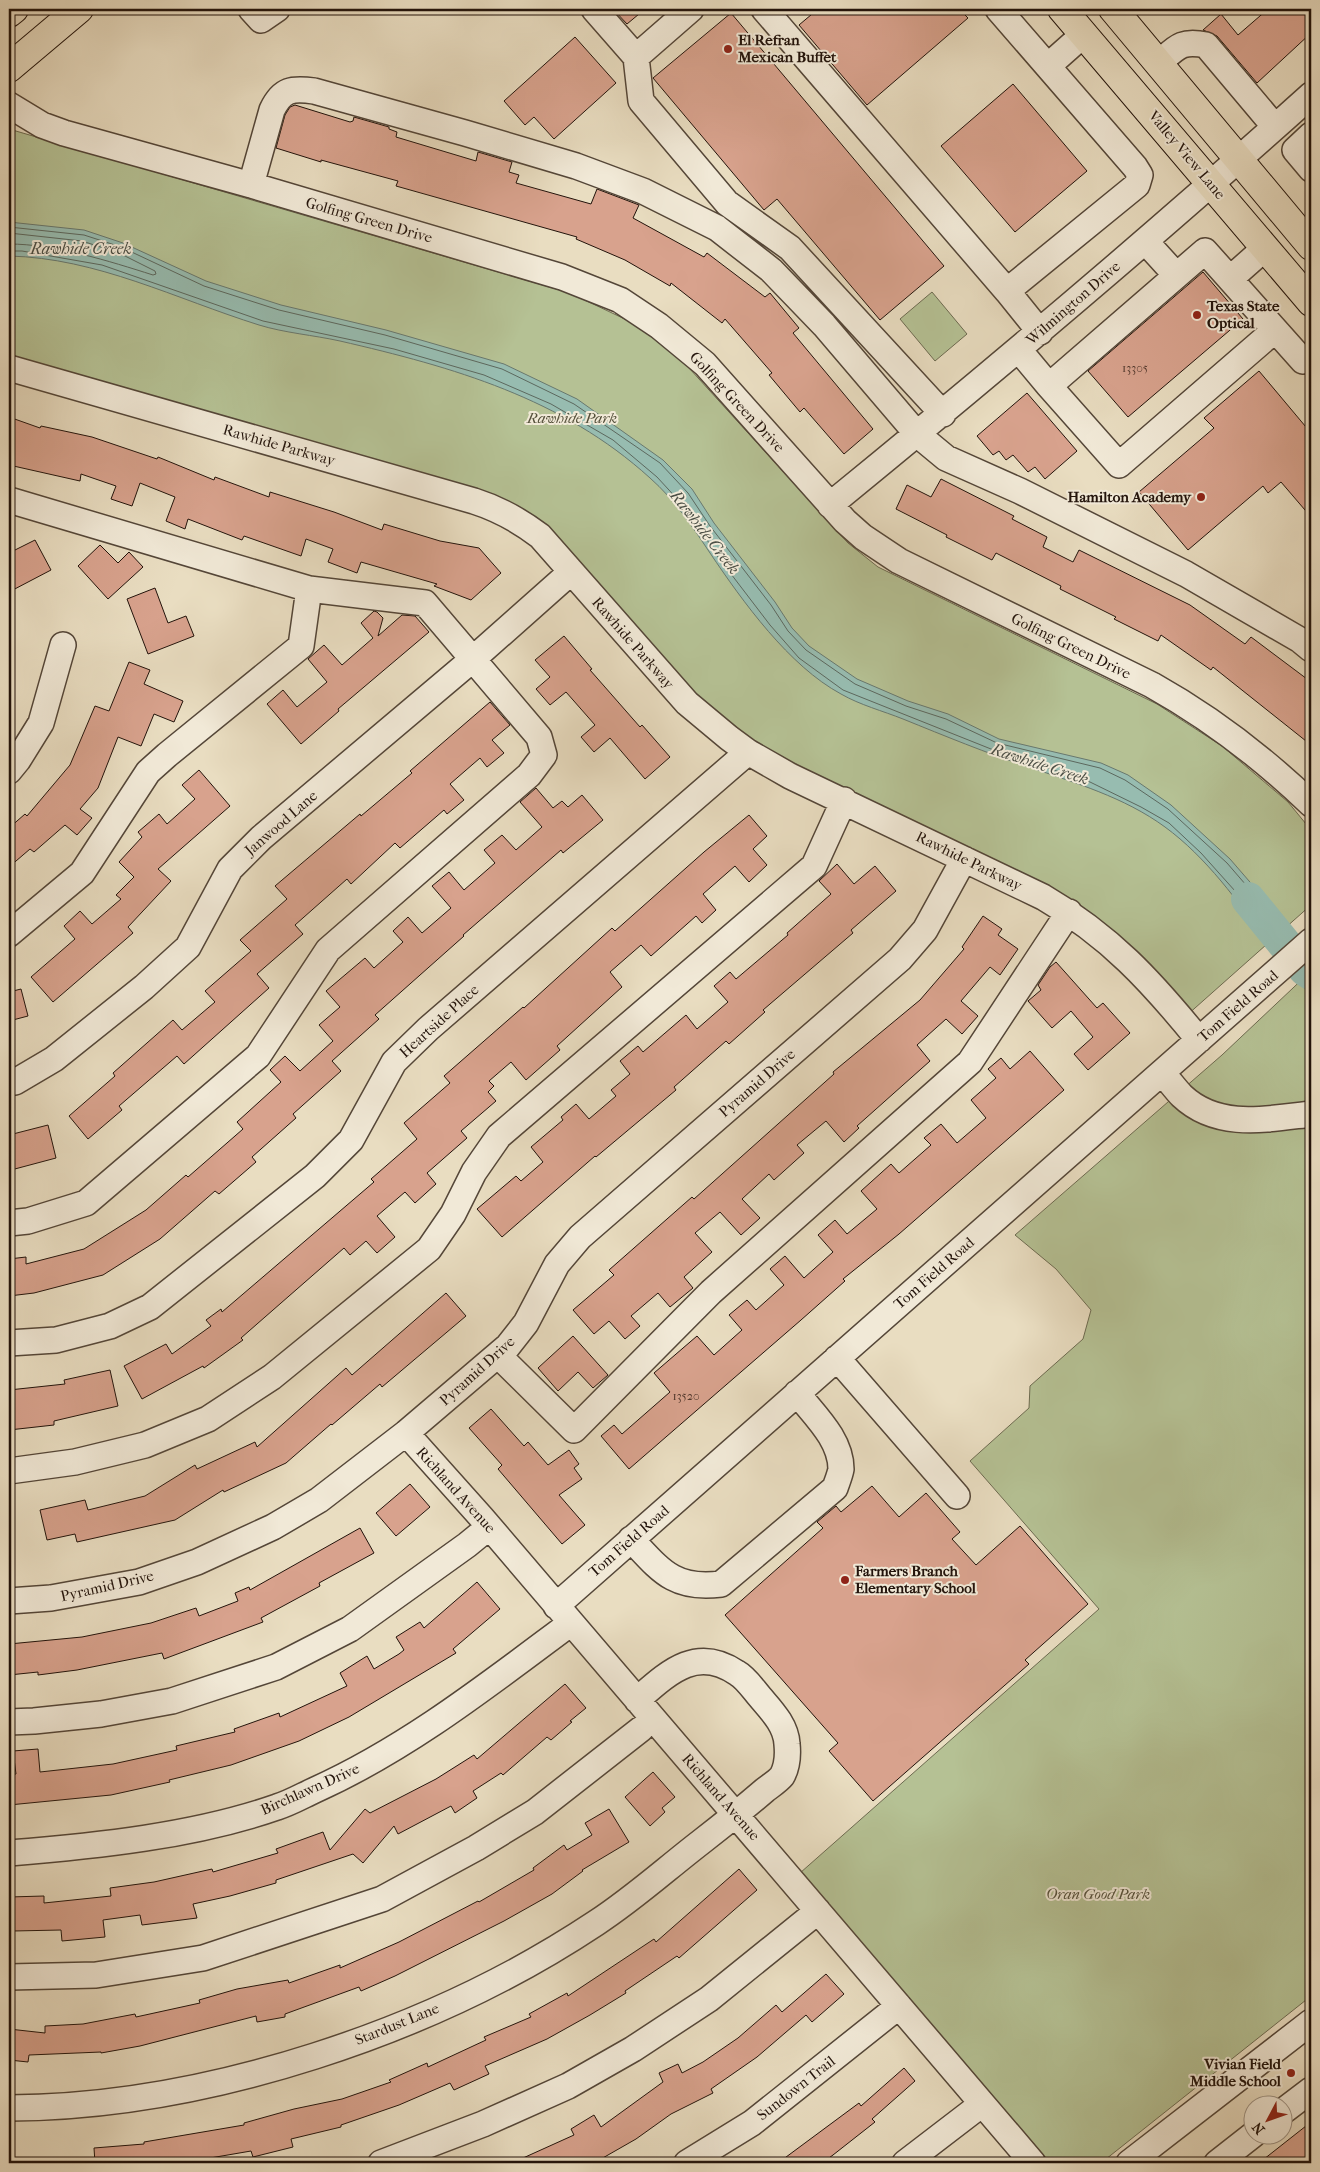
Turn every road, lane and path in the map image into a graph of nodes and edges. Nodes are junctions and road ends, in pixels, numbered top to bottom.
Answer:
1 (14, 9) edge
2 (77, 9) edge
3 (251, 9) edge
4 (277, 9) edge
5 (594, 9) edge
6 (691, 9) edge
7 (764, 9) edge
8 (998, 9) edge
9 (1062, 9) edge
10 (1113, 9) edge
11 (9, 13) edge
12 (1084, 34) junction
13 (636, 57) junction
14 (1159, 63) junction
15 (1048, 66) junction
16 (9, 68) edge
17 (1311, 95) edge
18 (9, 105) edge
19 (1279, 124) junction
20 (1307, 139) edge
21 (1240, 160) junction
22 (1311, 169) edge
23 (1211, 184) junction
24 (251, 185) junction
25 (1146, 241) junction
26 (1310, 241) edge
27 (1265, 248) junction
28 (1176, 275) junction
29 (1230, 278) junction
30 (1007, 291) junction
31 (1311, 302) edge
32 (1275, 330) junction
33 (1040, 332) junction
34 (1019, 350) junction
35 (1308, 362) edge
36 (9, 368) edge
37 (1049, 386) junction
38 (943, 414) junction
39 (917, 434) junction
40 (9, 500) edge
41 (830, 505) junction
42 (571, 572) junction
43 (308, 589) junction
44 (63, 645) dead end
45 (1311, 649) edge
46 (473, 659) junction
47 (748, 752) junction
48 (9, 770) edge
49 (844, 800) junction
50 (1311, 804) edge
51 (964, 859) junction
52 (1069, 912) junction
53 (9, 934) edge
54 (1311, 941) edge
55 (1199, 1040) junction
56 (1162, 1073) junction
57 (9, 1083) edge
58 (1311, 1114) edge
59 (9, 1223) edge
60 (9, 1343) edge
61 (498, 1355) junction
62 (837, 1358) junction
63 (797, 1393) junction
64 (406, 1433) junction
65 (9, 1471) edge
66 (957, 1496) dead end
67 (489, 1526) junction
68 (631, 1539) junction
69 (9, 1601) edge
70 (563, 1614) junction
71 (637, 1700) junction
72 (9, 1722) edge
73 (641, 1729) dead end
74 (736, 1815) junction
75 (9, 1853) edge
76 (818, 1911) junction
77 (9, 1977) edge
78 (899, 2006) junction
79 (1311, 2022) edge
80 (1311, 2090) edge
81 (982, 2104) junction
82 (1292, 2104) edge
83 (9, 2108) edge
84 (1242, 2143) edge
85 (381, 2163) edge
86 (687, 2163) edge
87 (906, 2163) edge
88 (1033, 2163) edge
89 (1129, 2163) edge
90 (1217, 2163) edge

1 - 11 main road
2 - 16 main road
3 - 4 street
5 - 13 street
6 - 13 street
7 - 30 street
8 - 15 street
9 - 12 main road, Valley View Lane
10 - 14 main road
12 - 15 street
12 - 23 main road, Valley View Lane
13 - 38 street
14 - 19 street
14 - 21 main road
15 - 30 street
17 - 19 street, Wilmington Drive
18 - 24 street, Golfing Green Drive
19 - 20 street
19 - 21 street, Wilmington Drive
20 - 22 street
21 - 23 street, Wilmington Drive
21 - 26 main road
23 - 25 street, Wilmington Drive
23 - 27 main road, Valley View Lane
24 - 39 street
24 - 41 street, Golfing Green Drive
25 - 28 street
25 - 33 street, Wilmington Drive
27 - 29 street
27 - 31 main road, Valley View Lane
28 - 29 street
28 - 37 street
29 - 32 street
30 - 33 street
32 - 35 street
32 - 37 street
33 - 34 street, Wilmington Drive
34 - 37 street
34 - 38 street, Wilmington Drive
36 - 42 street, Rawhide Parkway
38 - 39 street, Wilmington Drive
39 - 41 street, Wilmington Drive
39 - 45 street
40 - 43 street
41 - 50 street, Golfing Green Drive
42 - 46 street, Janwood Lane
42 - 47 street, Rawhide Parkway
43 - 46 street
43 - 53 street
44 - 48 street
46 - 57 street, Janwood Lane
46 - 59 street
47 - 49 street, Rawhide Parkway
47 - 60 street, Heartside Place
49 - 51 street, Rawhide Parkway
49 - 65 street
51 - 52 street, Rawhide Parkway
51 - 61 street, Pyramid Drive
52 - 55 street, Rawhide Parkway
52 - 61 street
54 - 55 street, Tom Field Road
55 - 56 street, Tom Field Road
56 - 58 street
56 - 62 street, Tom Field Road
61 - 64 street, Pyramid Drive
62 - 63 street, Tom Field Road
62 - 66 street
63 - 68 street, Tom Field Road
63 - 68 street
64 - 67 street, Richland Avenue
64 - 69 street, Pyramid Drive
67 - 70 street, Richland Avenue
67 - 72 street
68 - 70 street, Tom Field Road
70 - 71 street, Richland Avenue
70 - 75 street, Birchlawn Drive
71 - 74 street, Richland Avenue
71 - 74 street, Stardust Lane
73 - 77 street
74 - 76 street, Richland Avenue
74 - 83 street, Stardust Lane
76 - 78 street, Richland Avenue
76 - 85 street
78 - 81 street, Richland Avenue
78 - 86 street, Sundown Trail
79 - 89 street
80 - 82 street
81 - 87 street
81 - 88 street, Richland Avenue
84 - 90 street

